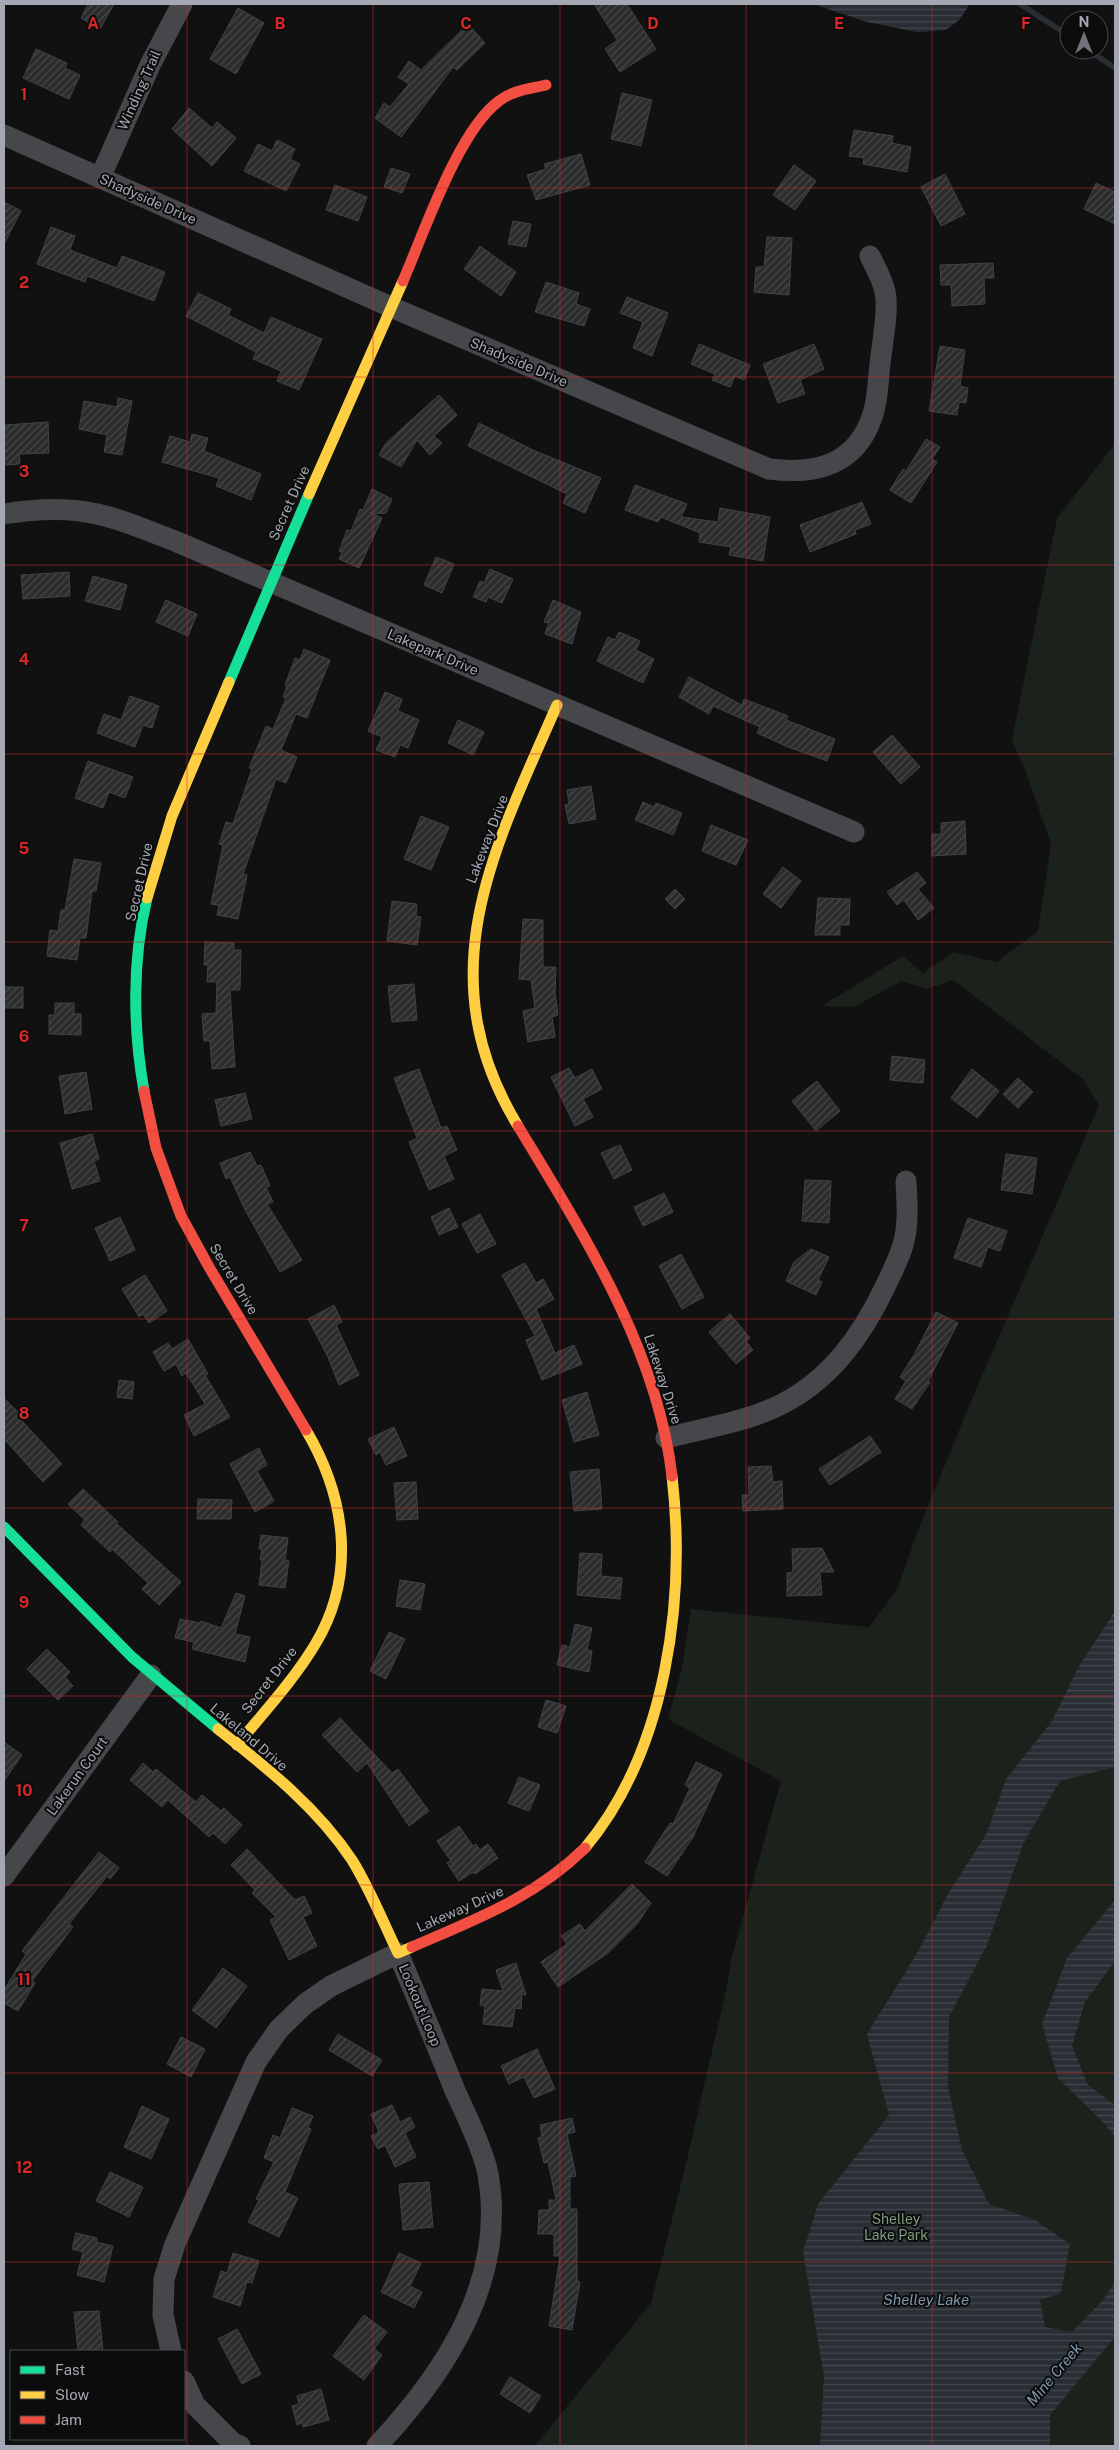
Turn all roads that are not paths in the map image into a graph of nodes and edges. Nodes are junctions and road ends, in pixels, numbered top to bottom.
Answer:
1 (182, 4) edge
2 (546, 85) dead end
3 (4, 135) edge
4 (100, 178) junction
5 (870, 256) dead end
6 (392, 308) junction
7 (4, 514) edge
8 (271, 582) junction
9 (557, 705) junction
10 (854, 832) dead end
11 (906, 1181) dead end
12 (666, 1438) junction
13 (4, 1528) edge
14 (151, 1675) junction
15 (237, 1745) junction
16 (4, 1876) edge
17 (398, 1954) junction
18 (171, 2350) edge
19 (185, 2383) edge
20 (240, 2446) edge
21 (377, 2446) edge

1 - 4 street, Winding Trail
2 - 6 street, Secret Drive
3 - 4 street, Shadyside Drive
4 - 6 street, Shadyside Drive
5 - 6 street, Shadyside Drive
6 - 8 street, Secret Drive
7 - 8 street, Lakepark Drive
8 - 9 street, Lakepark Drive
8 - 15 street, Secret Drive
9 - 10 street, Lakepark Drive
9 - 12 street, Lakeway Drive
11 - 12 street
12 - 17 street, Lakeway Drive
13 - 14 street, Lakeland Drive
14 - 15 street, Lakeland Drive
14 - 16 street, Lakerun Court
15 - 17 street, Lakeland Drive
17 - 18 street, Lookout Loop
17 - 21 street, Lookout Loop
19 - 20 street

